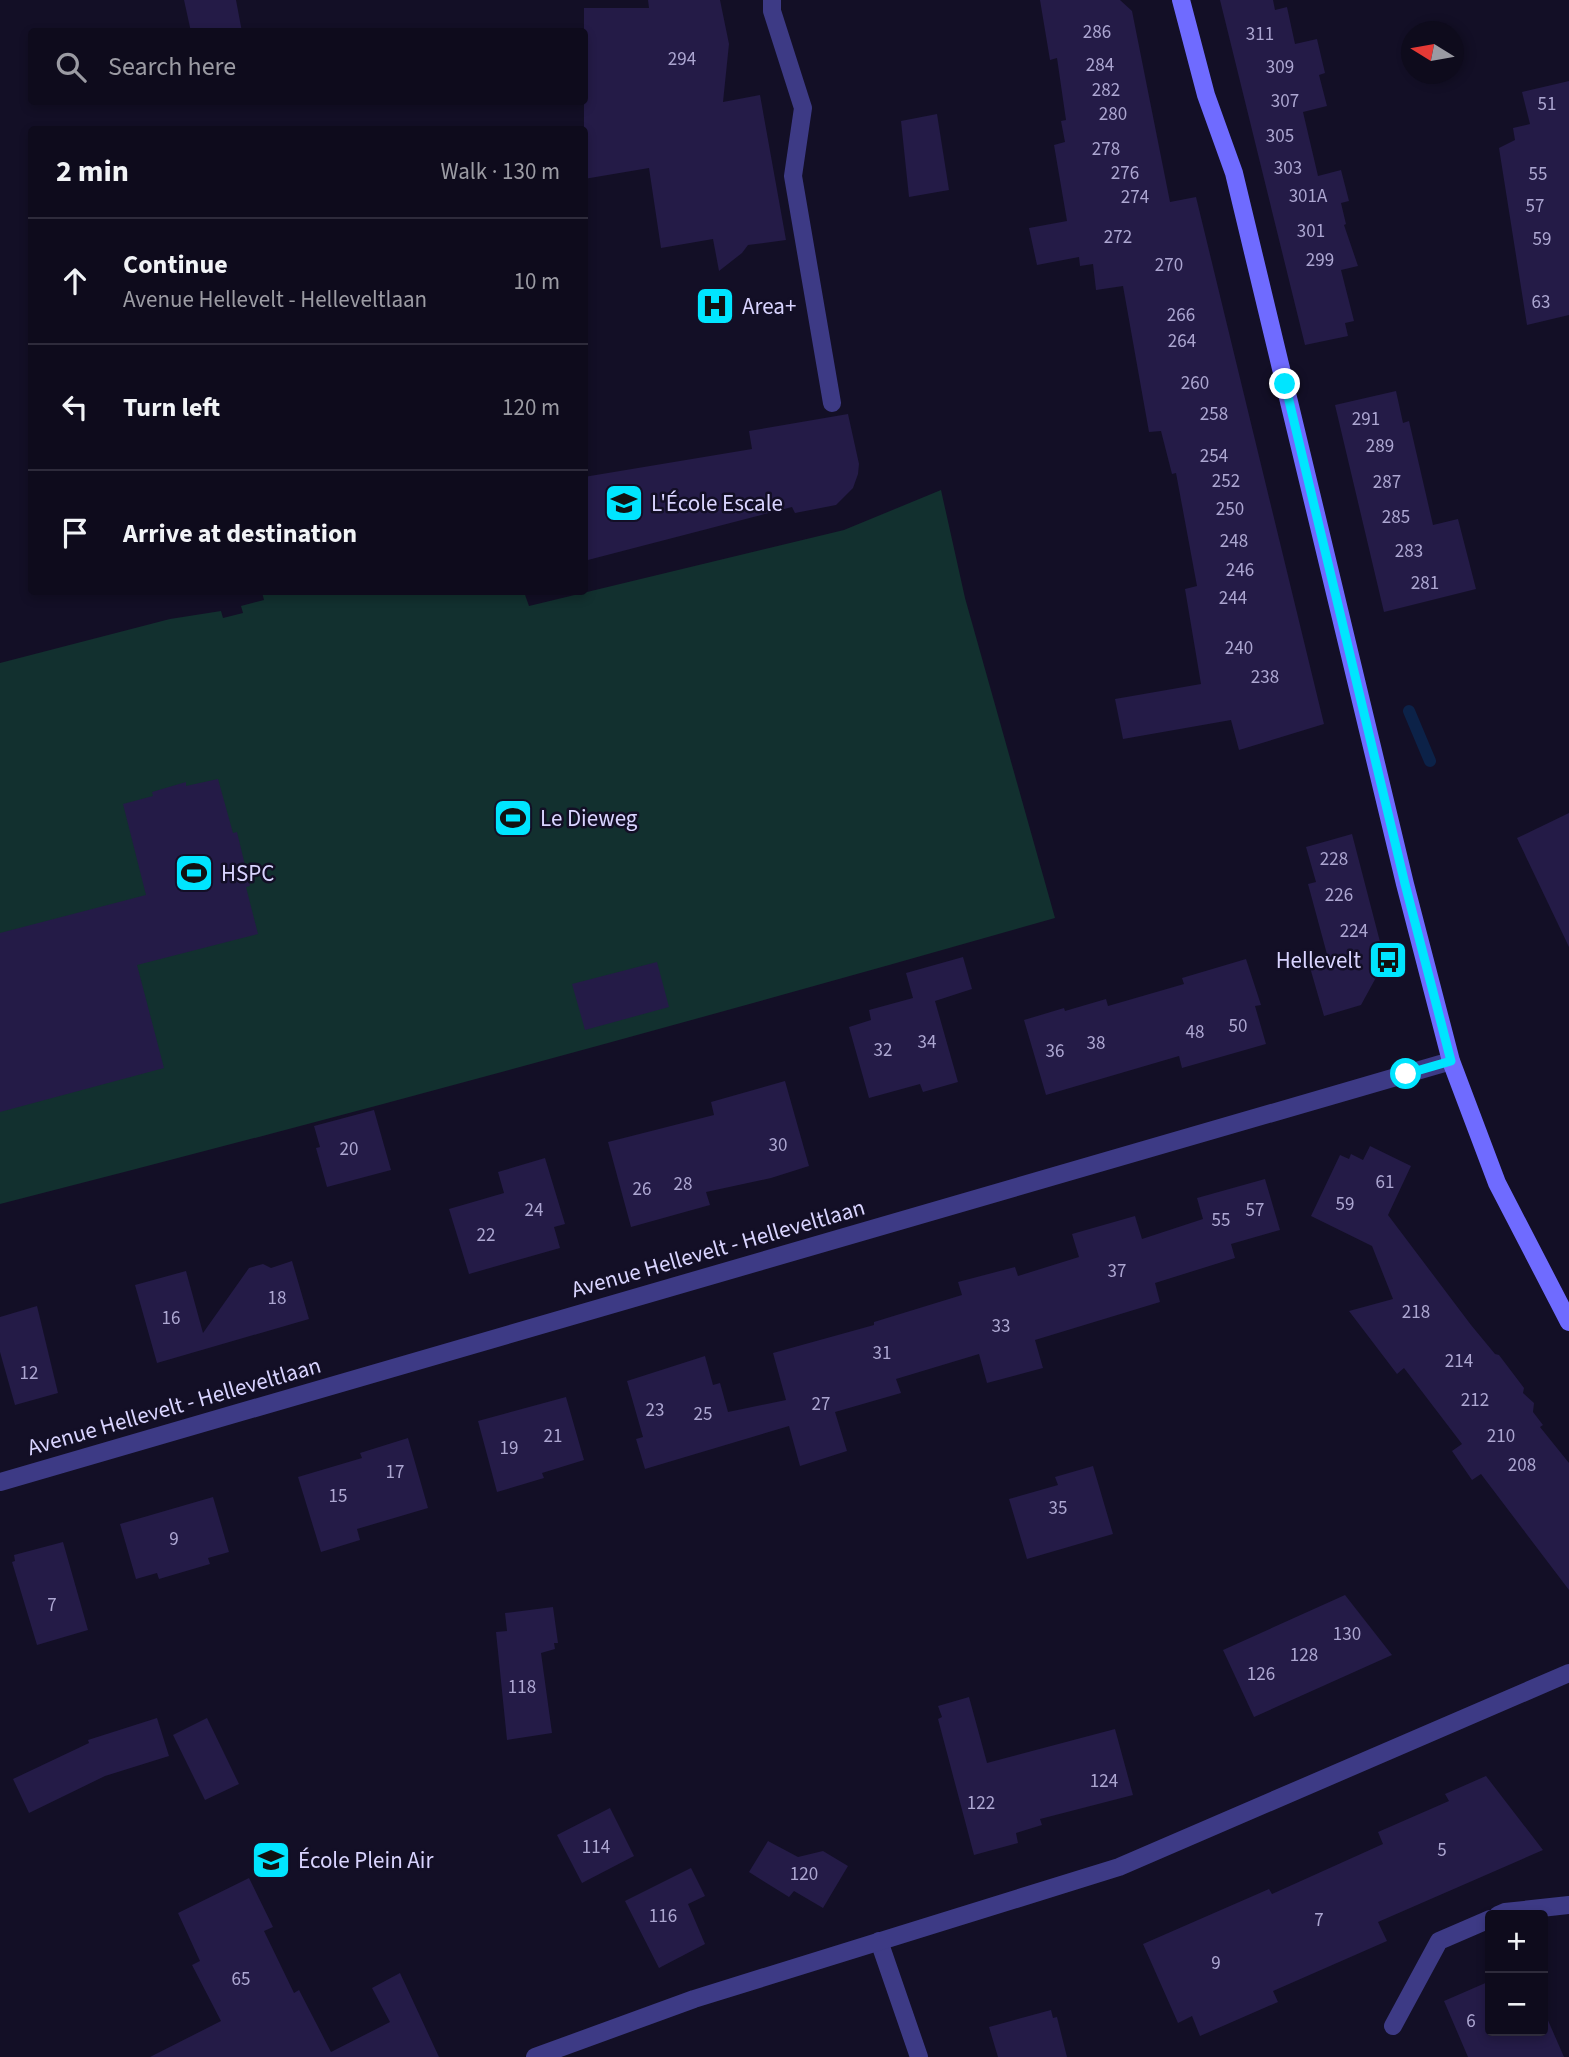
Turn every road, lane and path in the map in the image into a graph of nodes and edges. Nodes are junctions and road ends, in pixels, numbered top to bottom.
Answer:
1 (772, 0) edge
2 (1181, 0) edge
3 (832, 404) dead end
4 (1451, 1061) junction
5 (1569, 1322) edge
6 (0, 1482) edge
7 (1569, 1673) edge
8 (1569, 1905) edge
9 (1523, 1910) edge
10 (1485, 1921) edge
11 (878, 1941) junction
12 (1393, 2026) dead end
13 (535, 2057) edge
14 (919, 2057) edge

1 - 3 street
2 - 4 main road
4 - 5 main road
4 - 6 street, Avenue Hellevelt - Helleveltlaan
7 - 11 street
8 - 9 street
10 - 12 street
11 - 13 street
11 - 14 street

